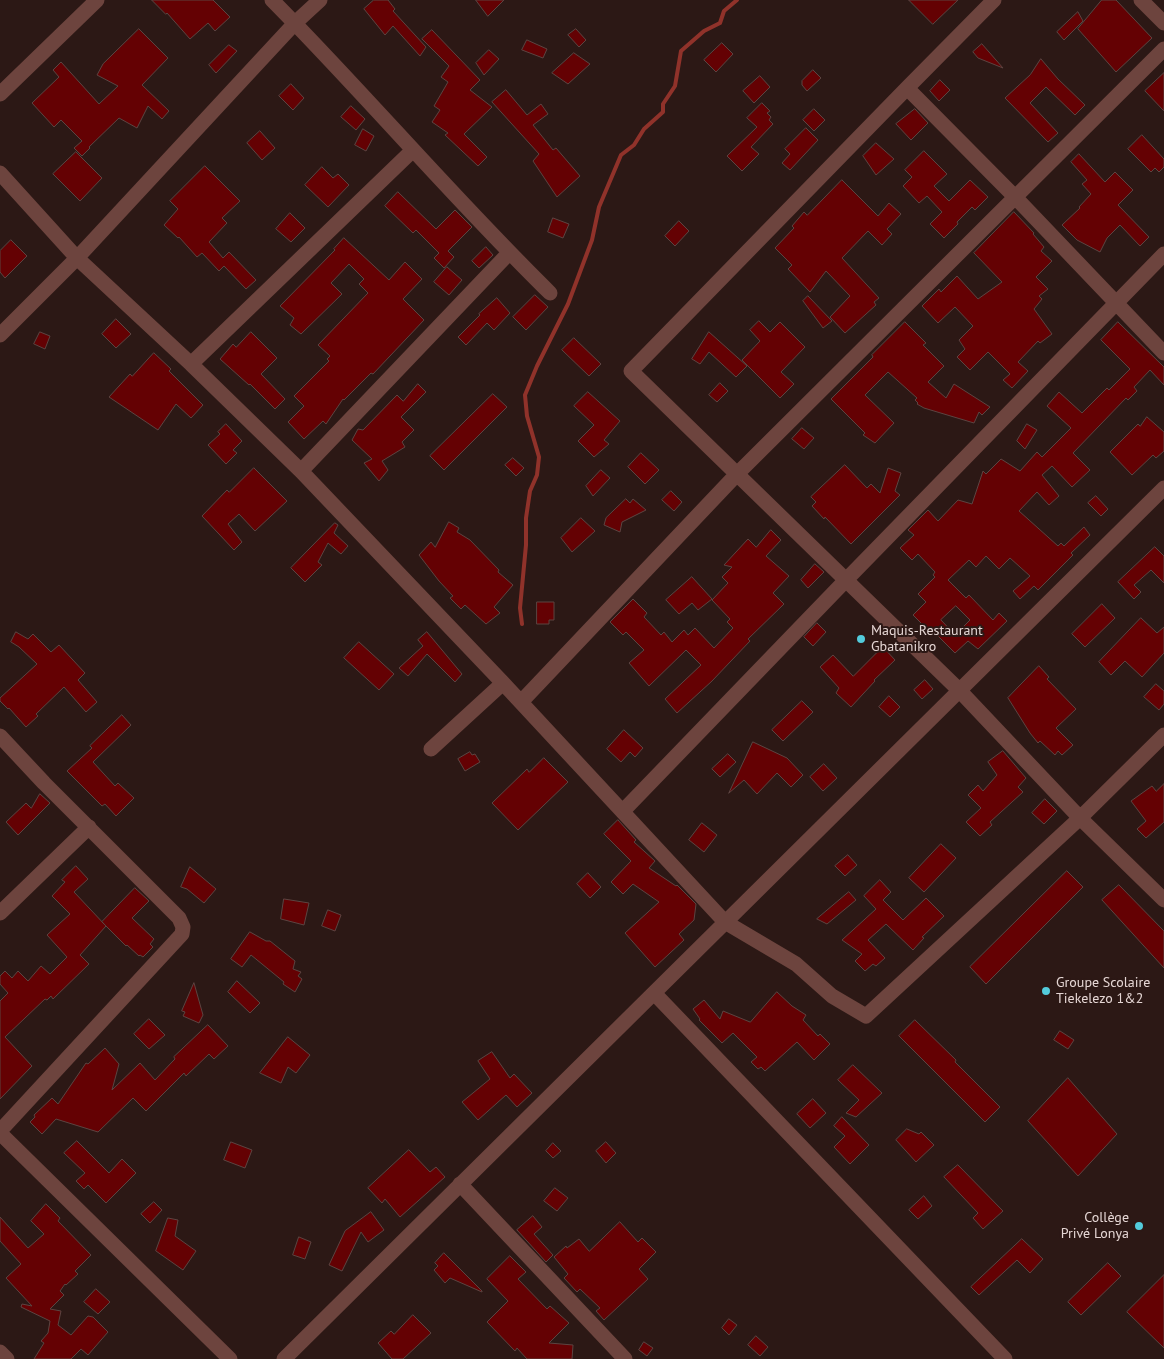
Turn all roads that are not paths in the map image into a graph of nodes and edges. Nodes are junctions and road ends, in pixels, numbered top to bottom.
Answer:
1 (97, 0) edge
2 (272, 0) edge
3 (320, 0) edge
4 (994, 0) edge
5 (1140, 0) edge
6 (295, 23) junction
7 (1164, 23) edge
8 (1164, 49) edge
9 (906, 88) junction
10 (0, 94) edge
11 (412, 151) junction
12 (0, 173) edge
13 (1016, 198) junction
14 (509, 253) junction
15 (1164, 254) edge
16 (77, 258) junction
17 (550, 293) dead end
18 (1116, 304) junction
19 (0, 335) edge
20 (1164, 353) edge
21 (191, 364) junction
22 (301, 471) junction
23 (737, 474) junction
24 (1164, 488) edge
25 (845, 581) junction
26 (503, 683) junction
27 (959, 690) junction
28 (521, 702) junction
29 (1164, 735) edge
30 (0, 736) edge
31 (431, 749) dead end
32 (624, 811) junction
33 (1080, 818) junction
34 (89, 827) junction
35 (1164, 900) edge
36 (0, 913) edge
37 (726, 922) junction
38 (654, 993) junction
39 (0, 1132) edge
40 (460, 1184) junction
41 (0, 1352) edge
42 (7, 1359) edge
43 (230, 1359) edge
44 (284, 1359) edge
45 (625, 1359) edge
46 (1005, 1359) edge

1 - 10 street
2 - 6 street
3 - 6 street
4 - 9 street
5 - 7 street
6 - 11 street
6 - 16 street
8 - 13 street
9 - 13 street
9 - 23 street
11 - 14 street
11 - 21 street
12 - 16 street
13 - 18 street
13 - 23 street
14 - 17 street
14 - 22 street
15 - 18 street
16 - 19 street
16 - 21 street
18 - 20 street
18 - 25 street
21 - 22 street
22 - 26 street
23 - 25 street
23 - 28 street
24 - 27 street
25 - 27 street
25 - 32 street
26 - 28 street
26 - 31 street
27 - 33 street
27 - 37 street
28 - 32 street
29 - 33 street
30 - 34 street
32 - 37 street
33 - 35 street
33 - 37 street
34 - 36 street
34 - 39 street
37 - 38 street
38 - 40 street
38 - 46 street
39 - 43 street
40 - 44 street
40 - 45 street
41 - 42 street

